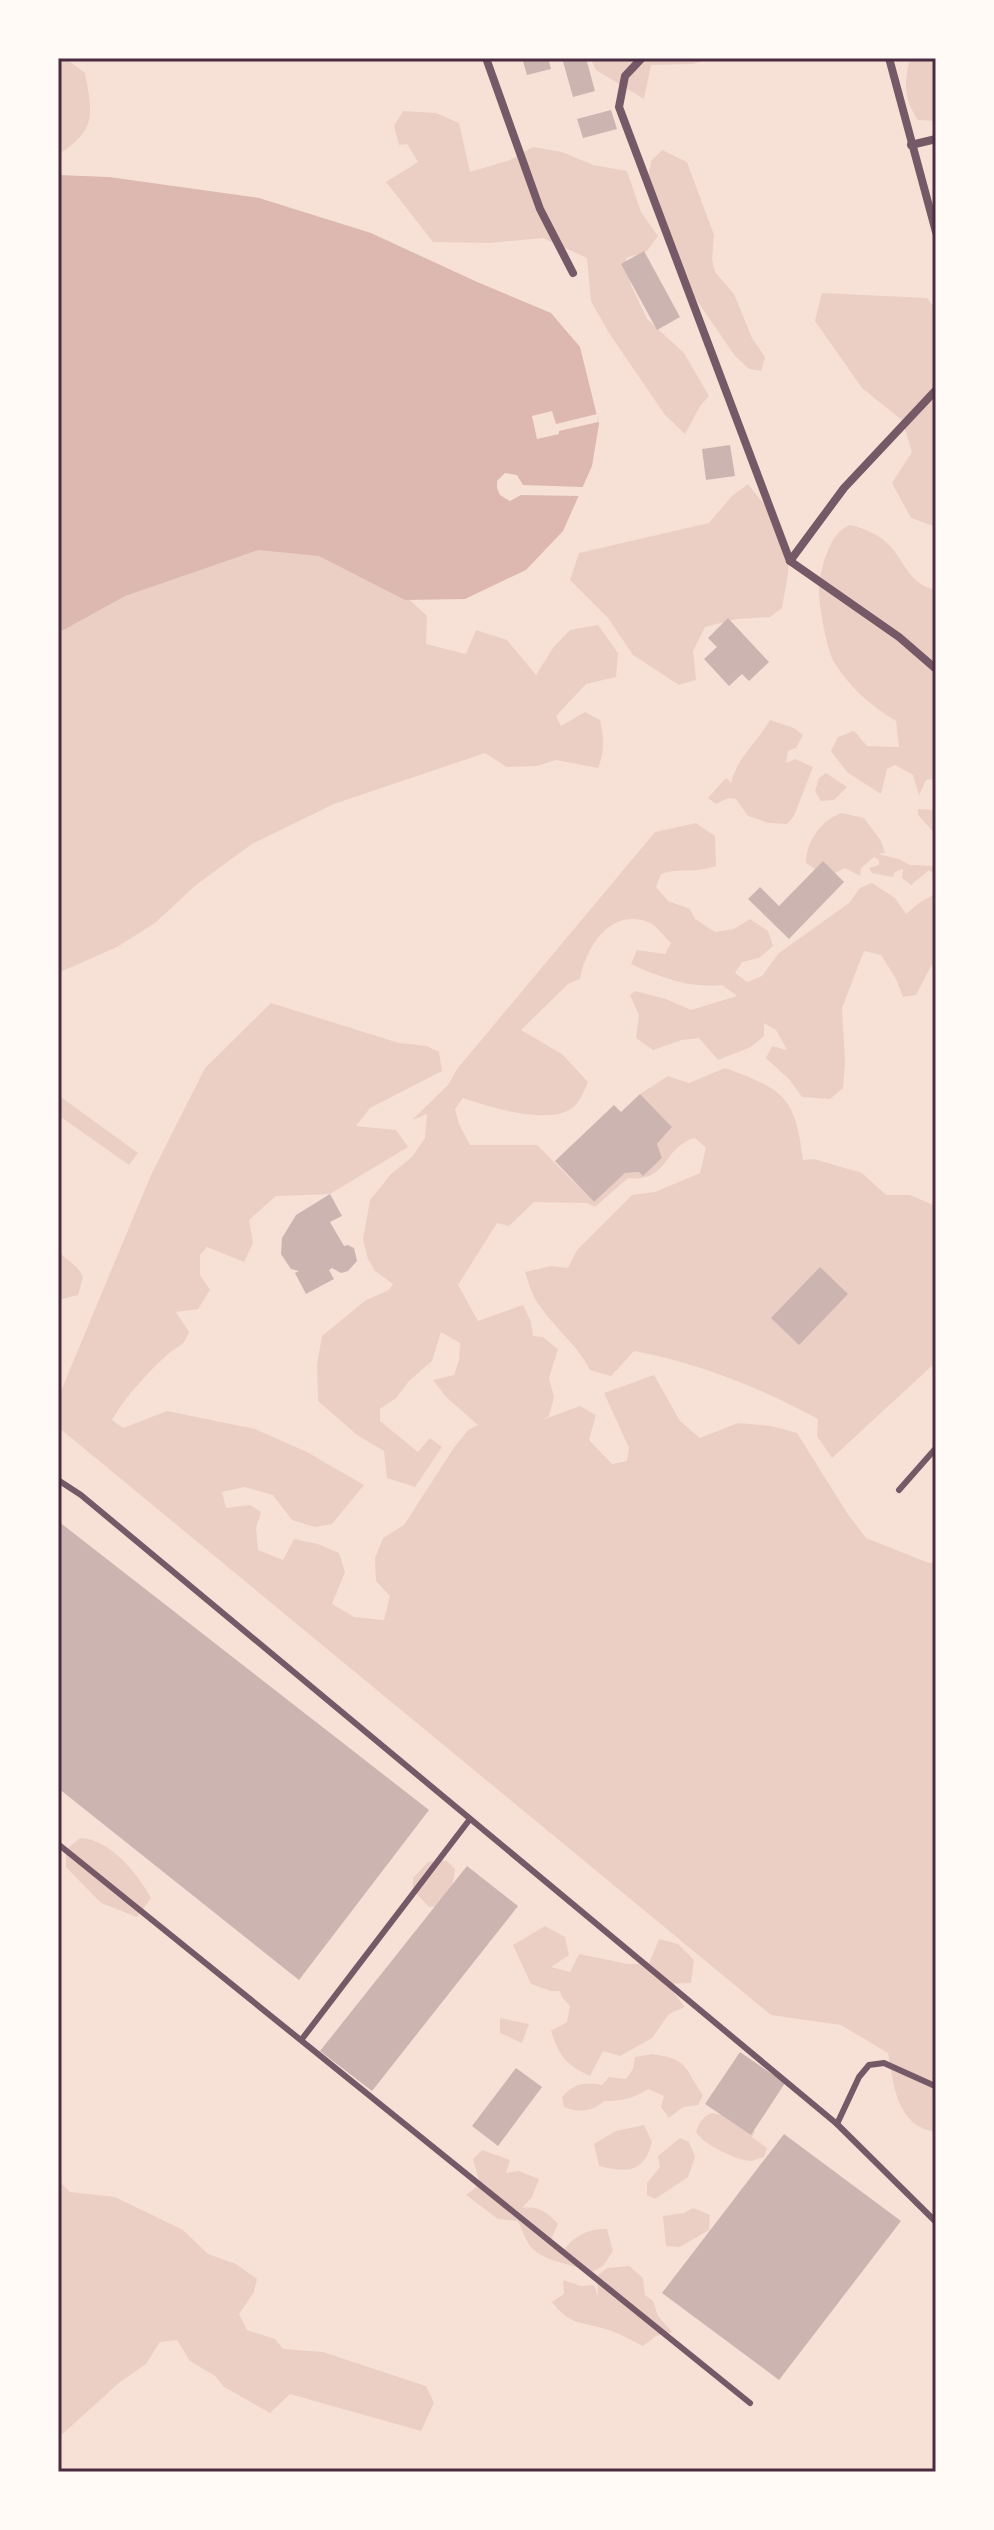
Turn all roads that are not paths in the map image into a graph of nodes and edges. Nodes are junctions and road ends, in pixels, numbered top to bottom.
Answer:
1 (486, 58) edge
2 (642, 58) edge
3 (889, 58) edge
4 (936, 139) edge
5 (911, 145) junction
6 (936, 232) edge
7 (573, 273) dead end
8 (936, 390) edge
9 (790, 561) junction
10 (936, 669) edge
11 (936, 1448) edge
12 (58, 1480) edge
13 (899, 1490) dead end
14 (470, 1819) junction
15 (58, 1844) edge
16 (302, 2039) junction
17 (935, 2086) edge
18 (837, 2124) junction
19 (936, 2222) edge
20 (750, 2403) dead end

1 - 7 street
2 - 9 street
3 - 5 street
4 - 5 street
5 - 6 street
8 - 9 street
9 - 10 street
11 - 13 lane
12 - 14 lane
14 - 16 lane
14 - 18 lane
15 - 16 lane
16 - 20 lane
17 - 18 lane
18 - 19 lane

